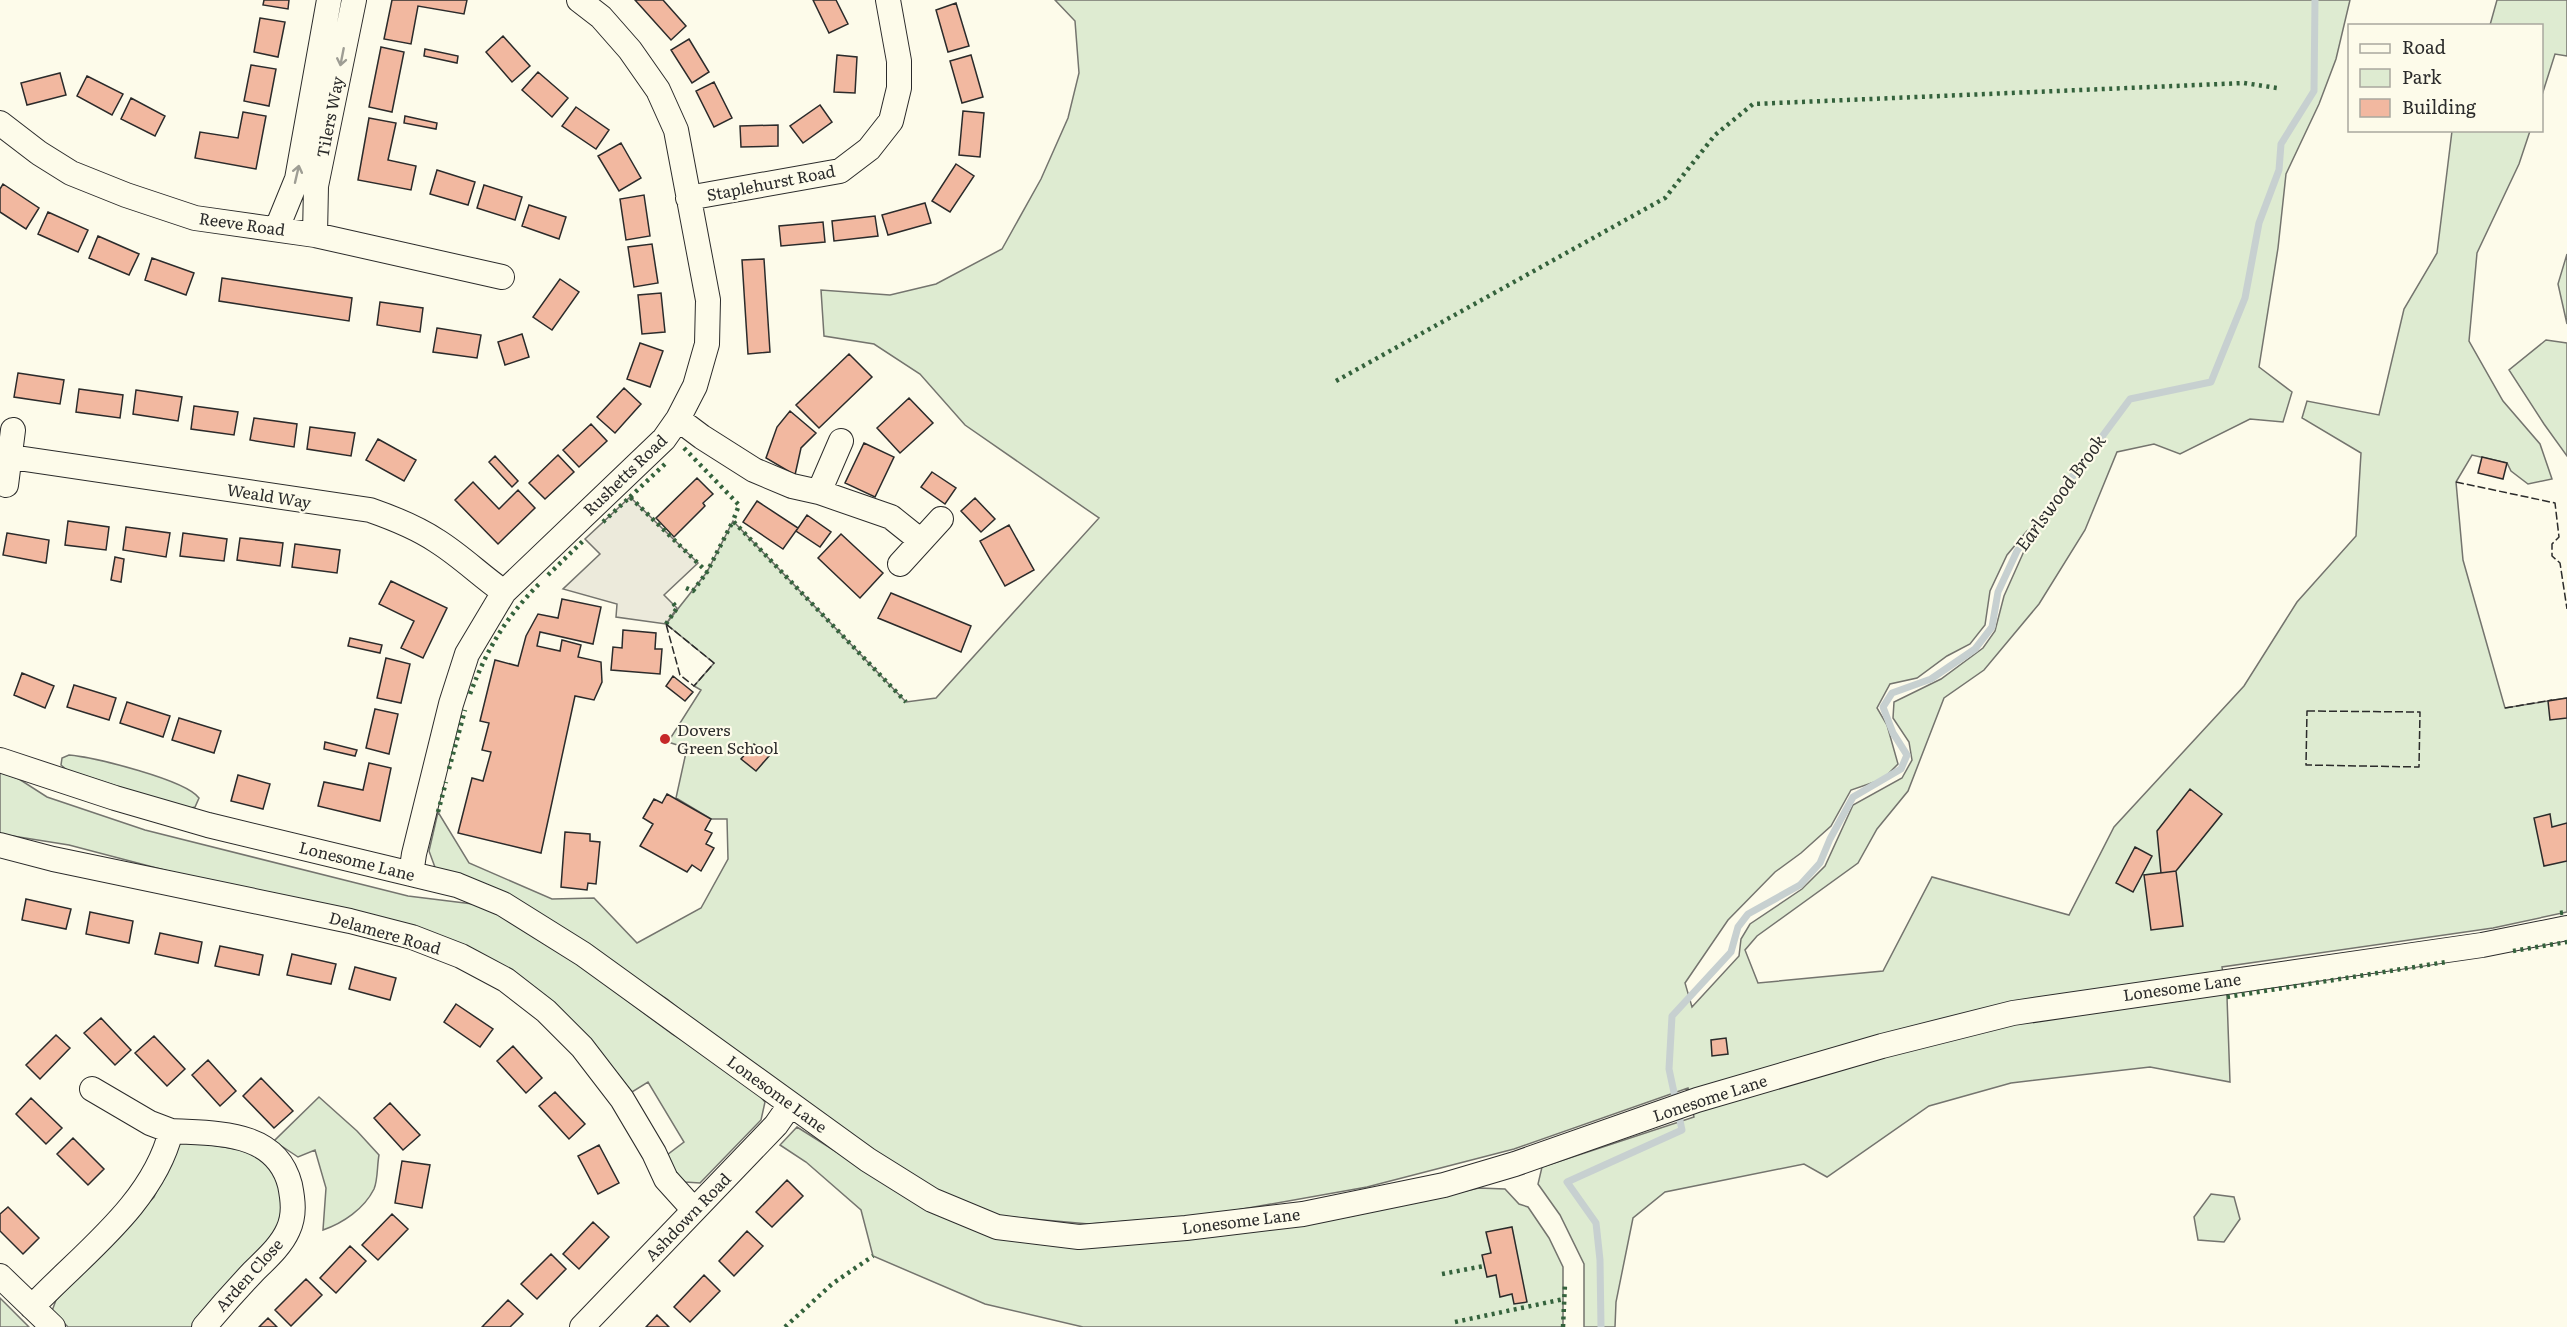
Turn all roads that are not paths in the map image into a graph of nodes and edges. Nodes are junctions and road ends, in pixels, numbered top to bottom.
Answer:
1 (329, 0) edge
2 (354, 0) edge
3 (579, 0) edge
4 (888, 0) edge
5 (0, 123) edge
6 (688, 198) junction
7 (277, 228) junction
8 (315, 235) junction
9 (502, 277) dead end
10 (678, 418) junction
11 (13, 430) dead end
12 (841, 441) dead end
13 (11, 457) junction
14 (6, 485) dead end
15 (819, 492) junction
16 (941, 519) dead end
17 (921, 541) junction
18 (900, 564) dead end
19 (504, 592) junction
20 (0, 760) edge
21 (0, 845) edge
22 (411, 874) junction
23 (2567, 928) edge
24 (92, 1089) dead end
25 (790, 1105) junction
26 (171, 1131) junction
27 (694, 1210) junction
28 (0, 1276) edge
29 (32, 1307) junction
30 (53, 1327) edge
31 (204, 1327) edge
32 (582, 1327) edge

7 -> 1 street, Tilers Way
2 -> 8 street, Tilers Way
3 - 6 street, Rushetts Road
4 - 6 street, Staplehurst Road
5 - 7 street, Reeve Road
6 - 10 street, Rushetts Road
7 - 8 street, Reeve Road
8 - 9 street, Reeve Road
10 - 15 street
10 - 19 street, Rushetts Road
11 - 13 street
12 - 15 street
13 - 14 street
13 - 19 street, Weald Way
15 - 17 street
16 - 17 street
17 - 18 street
19 - 22 street, Rushetts Road
20 - 22 street, Lonesome Lane
21 - 27 street, Delamere Road
22 - 25 street, Lonesome Lane
23 - 25 street, Lonesome Lane
24 - 26 street, Arden Close
25 - 27 street, Ashdown Road
26 - 29 street
26 - 31 street, Arden Close
27 - 32 street, Ashdown Road
28 - 29 street
29 - 30 street

